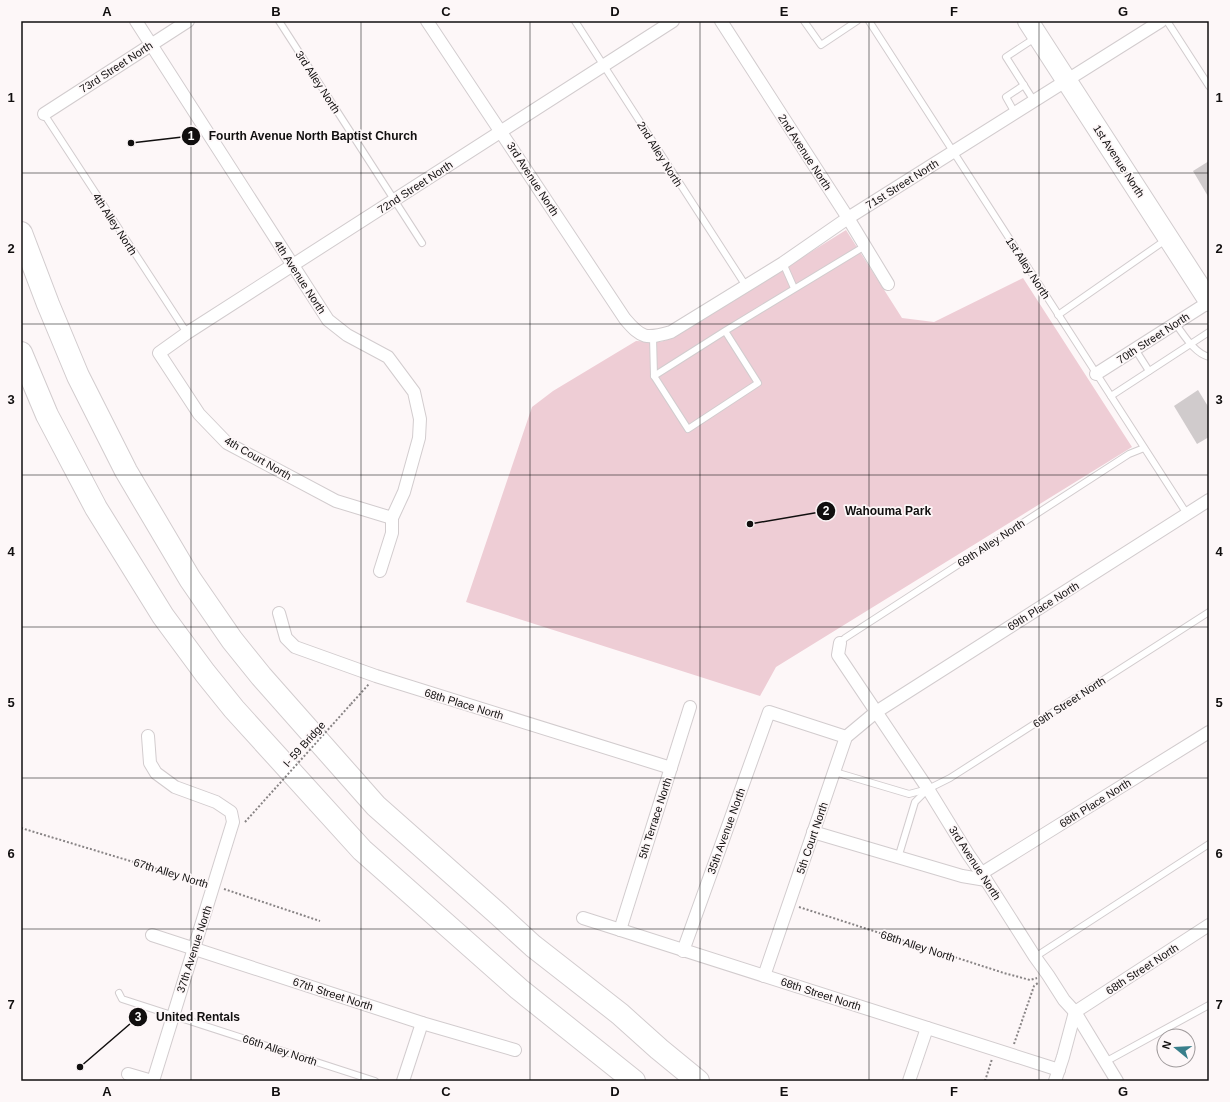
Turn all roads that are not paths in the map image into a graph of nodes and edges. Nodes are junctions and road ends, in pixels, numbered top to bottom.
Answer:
1 (136, 21) edge
2 (188, 21) edge
3 (279, 21) edge
4 (427, 21) edge
5 (575, 21) edge
6 (673, 21) edge
7 (721, 21) edge
8 (804, 21) edge
9 (856, 21) edge
10 (869, 21) edge
11 (1161, 21) edge
12 (1167, 21) edge
13 (1033, 26) edge
14 (151, 44) junction
15 (604, 65) junction
16 (1066, 80) junction
17 (1024, 85) junction
18 (1209, 86) edge
19 (1034, 101) junction
20 (1015, 113) junction
21 (44, 114) joint
22 (501, 132) junction
23 (953, 152) junction
24 (394, 200) junction
25 (848, 218) junction
26 (21, 233) edge
27 (1168, 238) junction
28 (422, 243) dead end
29 (865, 246) junction
30 (783, 262) junction
31 (293, 266) junction
32 (888, 284) dead end
33 (746, 286) junction
34 (794, 288) junction
35 (1209, 301) edge
36 (1058, 315) junction
37 (1175, 323) junction
38 (725, 331) junction
39 (1209, 332) edge
40 (186, 333) junction
41 (647, 336) junction
42 (1190, 344) junction
43 (1135, 349) junction
44 (21, 353) edge
45 (158, 353) joint
46 (1209, 357) edge
47 (1149, 371) junction
48 (1096, 374) junction
49 (654, 376) junction
50 (1111, 396) junction
51 (1144, 448) junction
52 (1209, 500) edge
53 (1187, 514) junction
54 (392, 518) junction
55 (380, 571) dead end
56 (1209, 612) edge
57 (279, 613) dead end
58 (840, 644) joint
59 (690, 706) dead end
60 (876, 712) junction
61 (1209, 732) edge
62 (148, 736) dead end
63 (846, 737) junction
64 (671, 768) junction
65 (834, 772) junction
66 (928, 789) junction
67 (813, 832) junction
68 (1209, 844) edge
69 (898, 858) junction
70 (984, 877) junction
71 (583, 918) dead end
72 (1209, 925) edge
73 (620, 930) junction
74 (152, 935) dead end
75 (194, 949) junction
76 (683, 951) junction
77 (1035, 958) junction
78 (764, 976) junction
79 (119, 993) dead end
80 (1209, 1005) edge
81 (1075, 1012) junction
82 (173, 1016) junction
83 (422, 1023) junction
84 (927, 1028) junction
85 (515, 1050) dead end
86 (1105, 1062) junction
87 (128, 1074) dead end
88 (1057, 1075) edge
89 (152, 1081) edge
90 (375, 1081) edge
91 (403, 1081) edge
92 (634, 1081) edge
93 (698, 1081) edge
94 (909, 1081) edge
95 (1117, 1081) edge

1 - 14 street, 4th Avenue North
2 - 14 street, 73rd Street North
3 - 24 lane, 3rd Alley North
4 - 22 street, 3rd Avenue North
5 - 15 lane, 2nd Alley North
6 - 15 street, 72nd Street North
7 - 25 street, 2nd Avenue North
8 - 9 lane
10 - 23 lane, 1st Alley North
11 - 16 street, 71st Street North
12 - 18 lane
13 - 16 main road, 1st Avenue North
13 - 17 lane
14 - 21 street, 73rd Street North
14 - 31 street, 4th Avenue North
15 - 22 street, 72nd Street North
15 - 33 lane, 2nd Alley North
16 - 19 street, 71st Street North
16 - 27 main road, 1st Avenue North
17 - 19 lane
17 - 20 lane
19 - 20 street, 71st Street North
20 - 23 street, 71st Street North
21 - 40 lane, 4th Alley North
22 - 24 street, 72nd Street North
22 - 41 street, 3rd Avenue North
23 - 25 street, 71st Street North
23 - 36 lane, 1st Alley North
24 - 28 lane, 3rd Alley North
24 - 31 street, 72nd Street North
25 - 29 street, 2nd Avenue North
25 - 30 street, 71st Street North
26 - 93 highway
27 - 35 main road, 1st Avenue North
27 - 36 lane
29 - 32 street, 2nd Avenue North
29 - 34 lane
30 - 33 street, 71st Street North
30 - 34 lane
31 - 40 street, 72nd Street North
31 - 54 street, 4th Avenue North
33 - 41 street, 71st Street North
34 - 38 lane
35 - 37 street, 70th Street North
36 - 48 lane, 1st Alley North
37 - 42 lane
37 - 43 street, 70th Street North
38 - 49 lane
38 - 49 lane
39 - 42 lane
40 - 45 street, 72nd Street North
41 - 49 lane
42 - 46 lane
42 - 47 lane
43 - 47 lane
43 - 48 street, 70th Street North
44 - 92 highway
45 - 54 street, 4th Court North
47 - 50 lane
48 - 50 lane, 1st Alley North
50 - 51 lane, 1st Alley North
51 - 53 lane, 1st Alley North
51 - 58 lane, 69th Alley North
52 - 53 street, 69th Place North
53 - 60 street, 69th Place North
54 - 55 street, 4th Avenue North
56 - 66 lane, 69th Street North
57 - 64 street, 68th Place North
58 - 60 street, 3rd Avenue North
59 - 64 street, 5th Terrace North
60 - 63 street
60 - 66 street, 3rd Avenue North
61 - 70 street, 68th Place North
62 - 75 street, 37th Avenue North
63 - 65 street, 5th Court North
63 - 76 street, 35th Avenue North
64 - 73 street, 5th Terrace North
65 - 66 lane
65 - 67 street, 5th Court North
66 - 69 lane
66 - 70 street, 3rd Avenue North
67 - 69 street
67 - 78 street, 5th Court North
68 - 77 lane
69 - 70 street
70 - 77 street, 3rd Avenue North
71 - 73 street, 68th Street North
72 - 81 street, 68th Street North
73 - 76 street, 68th Street North
74 - 75 street, 67th Street North
75 - 82 street, 37th Avenue North
75 - 83 street, 67th Street North
76 - 78 street, 68th Street North
77 - 81 street, 3rd Avenue North
78 - 84 street, 68th Street North
79 - 82 lane, 66th Alley North
80 - 86 lane
81 - 86 street, 3rd Avenue North
81 - 88 street
82 - 89 street, 37th Avenue North
82 - 90 lane, 66th Alley North
83 - 85 street, 67th Street North
83 - 91 street
84 - 88 street, 68th Street North
84 - 94 street
86 - 95 street, 3rd Avenue North
87 - 89 street

